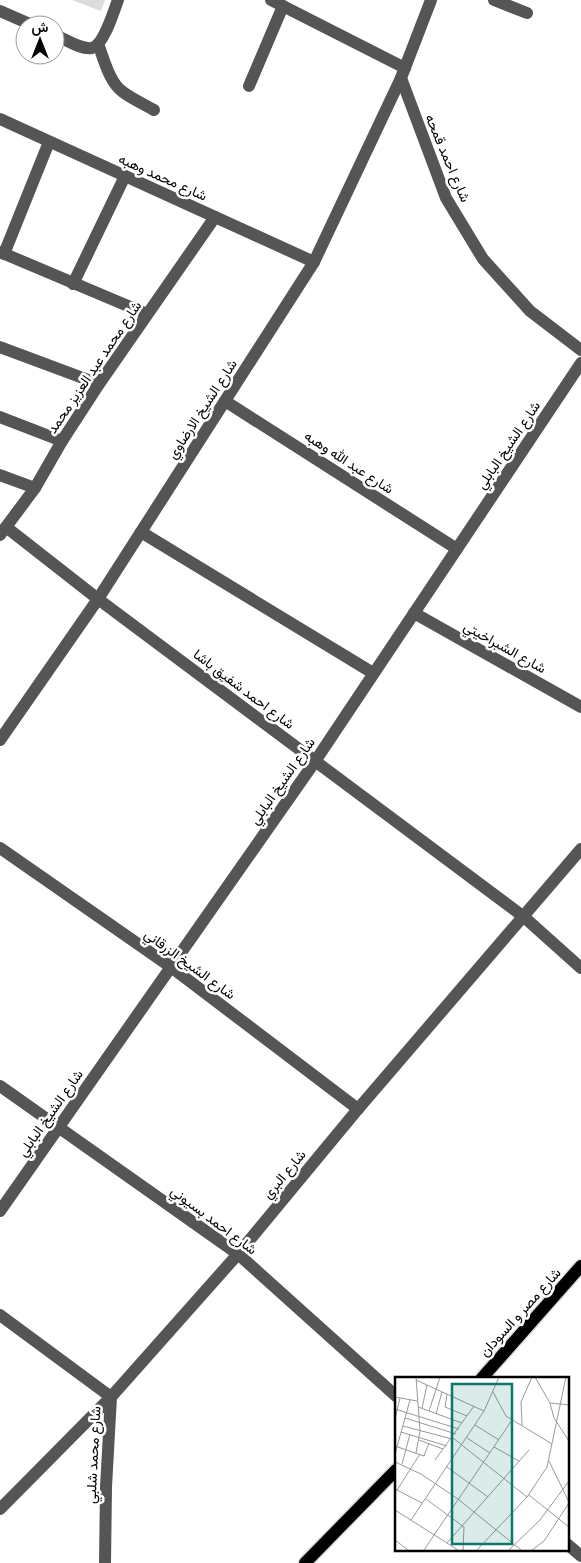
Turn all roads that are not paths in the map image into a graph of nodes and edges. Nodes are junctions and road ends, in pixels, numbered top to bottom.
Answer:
1 (118, 0) edge
2 (271, 0) edge
3 (431, 0) edge
4 (494, 0) edge
5 (283, 6) junction
6 (0, 11) edge
7 (527, 13) dead end
8 (15, 18) edge
9 (65, 39) edge
10 (98, 44) junction
11 (403, 73) junction
12 (249, 86) dead end
13 (154, 110) dead end
14 (0, 119) edge
15 (49, 142) junction
16 (125, 176) junction
17 (215, 217) junction
18 (2, 253) edge
19 (314, 262) junction
20 (73, 284) junction
21 (147, 314) junction
22 (0, 347) edge
23 (581, 350) edge
24 (581, 362) edge
25 (99, 384) junction
26 (225, 401) junction
27 (0, 417) edge
28 (62, 441) junction
29 (0, 475) edge
30 (35, 488) junction
31 (3, 531) edge
32 (141, 532) junction
33 (457, 549) junction
34 (98, 599) junction
35 (414, 613) junction
36 (373, 673) junction
37 (581, 706) edge
38 (0, 740) edge
39 (316, 760) junction
40 (0, 848) edge
41 (581, 848) edge
42 (524, 917) junction
43 (170, 967) junction
44 (581, 968) edge
45 (0, 1086) edge
46 (358, 1109) junction
47 (59, 1126) junction
48 (0, 1211) edge
49 (238, 1254) junction
50 (581, 1266) edge
51 (0, 1315) edge
52 (483, 1377) edge
53 (395, 1395) edge
54 (112, 1397) junction
55 (395, 1471) edge
56 (0, 1509) edge
57 (568, 1545) edge
58 (581, 1556) edge
59 (105, 1563) edge
60 (306, 1563) edge

1 - 10 street
2 - 5 street
3 - 11 street, شارع الشيخ الارضاوي
4 - 7 street
5 - 11 street
5 - 12 street
6 - 8 street
9 - 10 street
10 - 13 street
11 - 19 street, شارع الشيخ الارضاوي
11 - 23 street, شارع احمد قمحه
14 - 15 street, شارع محمد وهبه
15 - 16 street, شارع محمد وهبه
15 - 18 street
16 - 17 street, شارع محمد وهبه
16 - 20 street
17 - 19 street, شارع محمد وهبه
17 - 21 street, شارع محمد عبد العزيز محمد
18 - 20 street
19 - 26 street, شارع الشيخ الارضاوي
20 - 21 street
21 - 25 street, شارع محمد عبد العزيز محمد
22 - 25 street
24 - 33 street, شارع الشيخ البابلي
25 - 28 street, شارع محمد عبد العزيز محمد
26 - 32 street, شارع الشيخ الارضاوي
26 - 33 street, شارع عبد الله وهبه
27 - 28 street
28 - 30 street, شارع محمد عبد العزيز محمد
29 - 30 street
30 - 31 street, شارع محمد عبد العزيز محمد
31 - 34 street, شارع احمد شفيق باشا
32 - 34 street, شارع الشيخ الارضاوي
32 - 36 street
33 - 35 street, شارع الشيخ البابلي
34 - 38 street, شارع الشيخ الارضاوي
34 - 39 street, شارع احمد شفيق باشا
35 - 36 street, شارع الشيخ البابلي
35 - 37 street, شارع الشبراخيتي
36 - 39 street, شارع الشيخ البابلي
39 - 42 street, شارع احمد شفيق باشا
39 - 43 street, شارع الشيخ البابلي
40 - 43 street, شارع الشيخ الزرقاني
41 - 42 street, شارع البري
42 - 44 street, شارع احمد شفيق باشا
42 - 46 street, شارع البري
43 - 46 street, شارع الشيخ الزرقاني
43 - 47 street, شارع الشيخ البابلي
45 - 47 street, شارع احمد بسيوني
46 - 49 street, شارع البري
47 - 48 street, شارع الشيخ البابلي
47 - 49 street, شارع احمد بسيوني
49 - 53 street, شارع احمد بسيوني
49 - 54 street, شارع البري
50 - 52 main road, شارع مصر و السودان
51 - 54 street, شارع محمد شلبي
54 - 56 street, شارع البري
54 - 59 street, شارع محمد شلبي
55 - 60 main road
57 - 58 street

